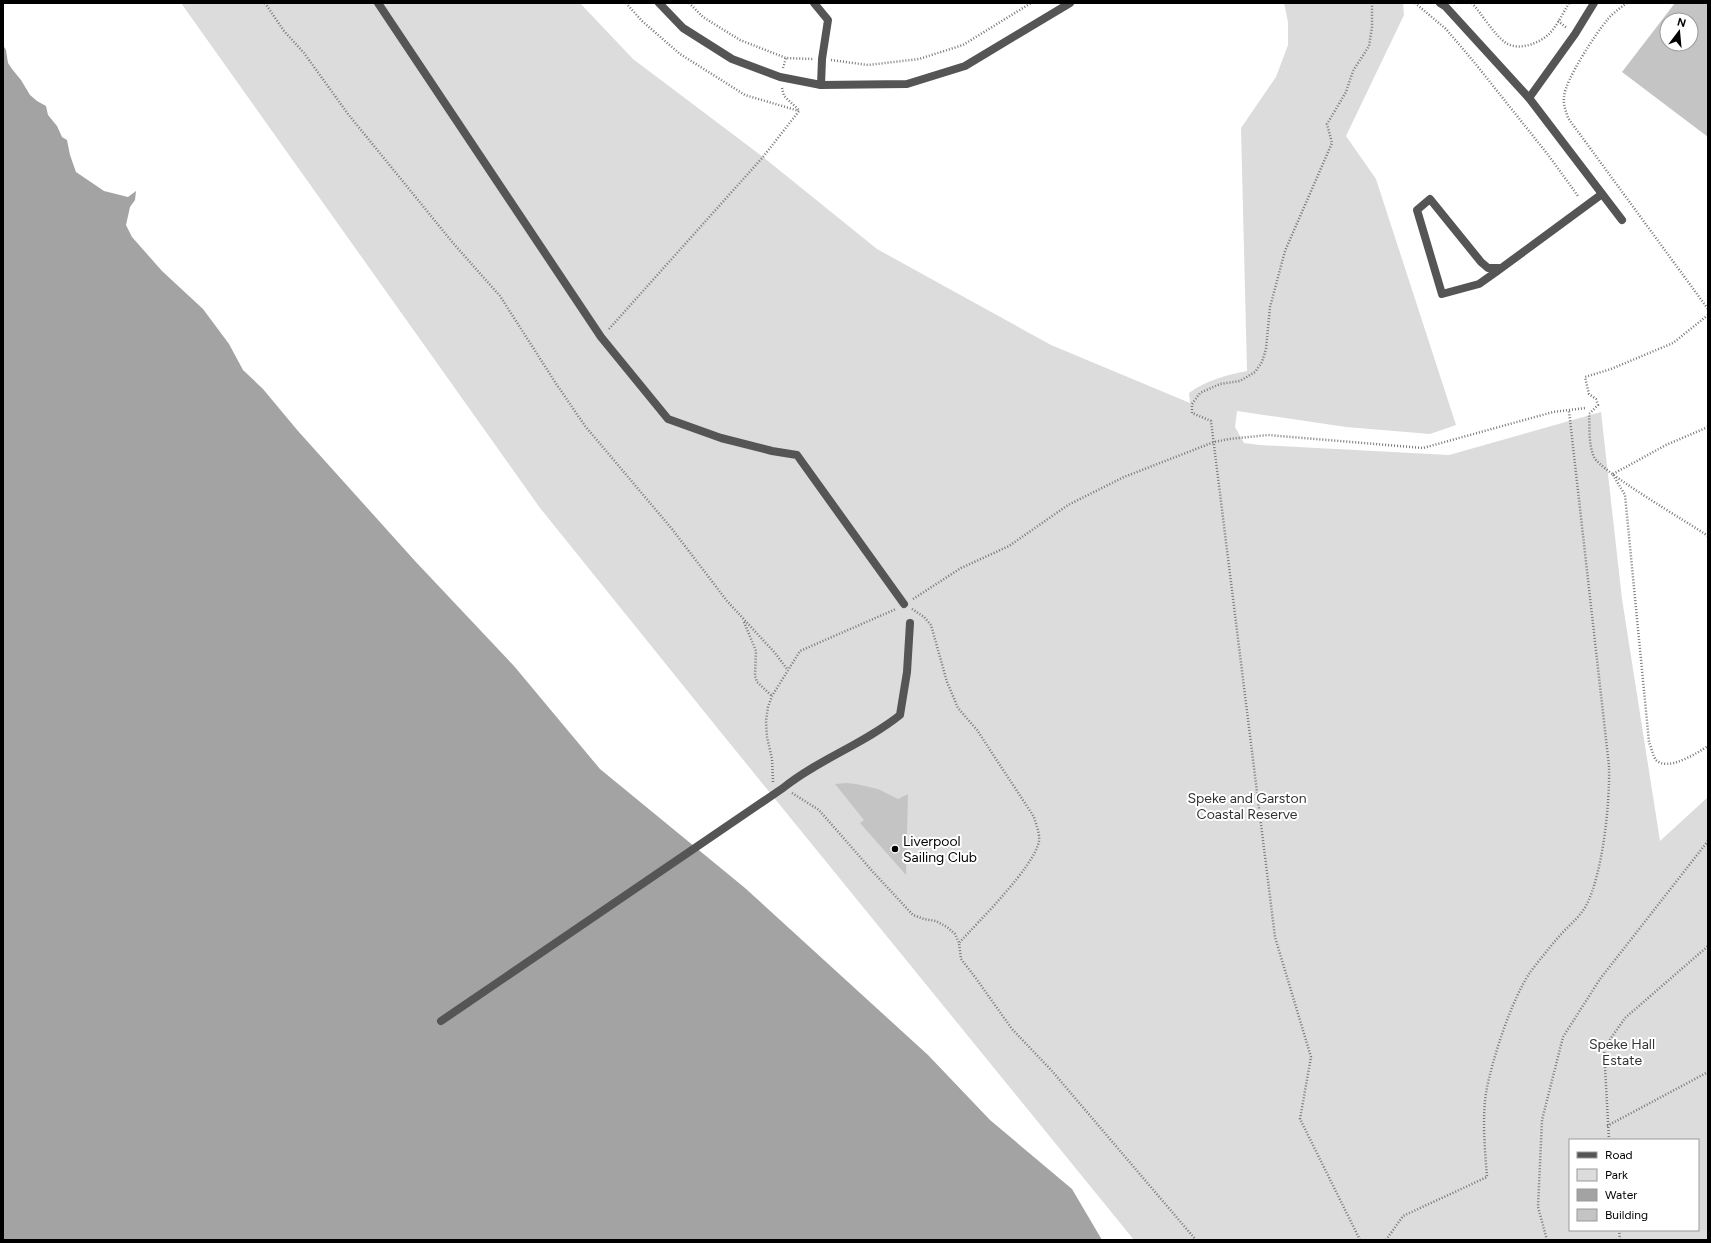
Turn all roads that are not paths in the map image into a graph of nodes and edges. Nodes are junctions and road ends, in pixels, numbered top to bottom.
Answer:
1 (378, 3) edge
2 (659, 3) edge
3 (814, 3) edge
4 (1070, 3) edge
5 (1440, 3) edge
6 (1594, 3) edge
7 (821, 85) junction
8 (1529, 98) junction
9 (1602, 194) junction
10 (1622, 220) dead end
11 (1499, 270) junction
12 (904, 604) road end
13 (910, 623) dead end
14 (441, 1021) dead end

1 - 12 street
2 - 7 street
3 - 7 street
4 - 7 street
5 - 8 street
6 - 8 street
8 - 9 street
9 - 10 street
9 - 11 street
11 - 11 street
13 - 14 street

